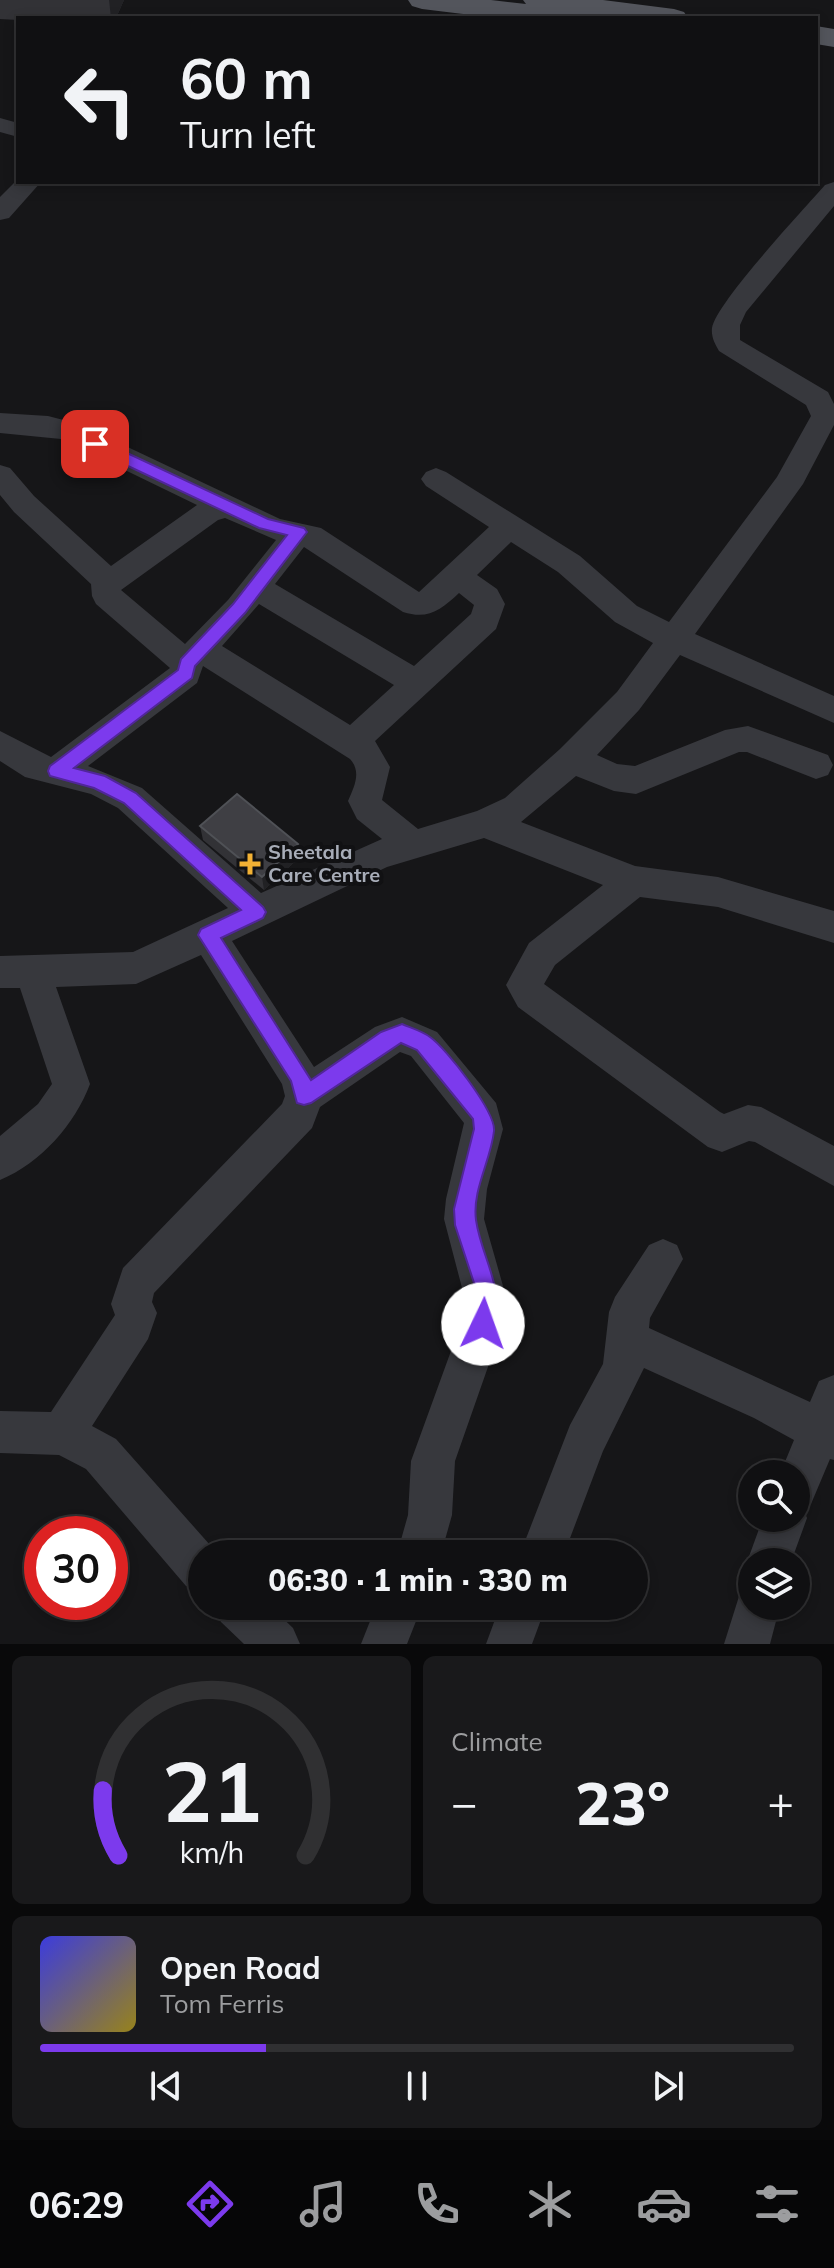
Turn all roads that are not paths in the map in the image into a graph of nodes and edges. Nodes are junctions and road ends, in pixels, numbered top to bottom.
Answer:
1 (422, 0) edge
2 (537, 0) edge
3 (549, 16) edge
4 (659, 16) edge
5 (27, 184) edge
6 (834, 190) edge
7 (0, 212) edge
8 (0, 423) edge
9 (826, 436) edge
10 (0, 475) edge
11 (436, 479) dead end
12 (227, 507) junction
13 (509, 526) junction
14 (299, 532) junction
15 (457, 576) junction
16 (108, 581) junction
17 (255, 587) junction
18 (676, 638) junction
19 (194, 656) junction
20 (417, 683) junction
21 (834, 710) edge
22 (352, 743) junction
23 (0, 744) edge
24 (572, 759) junction
25 (816, 765) dead end
26 (57, 771) junction
27 (485, 823) junction
28 (413, 845) junction
29 (634, 881) junction
30 (257, 912) junction
31 (834, 927) edge
32 (208, 935) junction
33 (12, 969) edge
34 (304, 1096) junction
35 (0, 1161) edge
36 (834, 1167) edge
37 (663, 1259) dead end
38 (629, 1340) junction
39 (829, 1421) edge
40 (0, 1432) edge
41 (62, 1434) junction
42 (810, 1460) edge
43 (423, 1540) edge
44 (547, 1540) edge
45 (188, 1554) edge
46 (252, 1620) edge
47 (393, 1620) edge
48 (518, 1620) edge
49 (753, 1620) edge
50 (277, 1644) edge
51 (384, 1644) edge
52 (509, 1644) edge
53 (747, 1644) edge

1 - 3 main road
2 - 4 main road
5 - 7 street
6 - 9 street
8 - 12 street
9 - 18 street
10 - 16 street
11 - 13 street
12 - 14 street
12 - 16 street
13 - 15 street
13 - 18 street
14 - 15 street
14 - 17 street
15 - 20 street
16 - 19 street
17 - 19 street
17 - 20 street
18 - 21 street
18 - 24 street
19 - 22 street
19 - 26 street
20 - 22 street
22 - 28 street
23 - 26 street
24 - 25 street
24 - 27 street
26 - 30 street
27 - 28 street
27 - 29 street
28 - 30 street
29 - 31 street
29 - 36 street
30 - 32 street
32 - 33 street
32 - 34 street
33 - 35 street
34 - 41 street
34 - 43 street
37 - 38 street
38 - 39 street
38 - 44 street
39 - 42 street
40 - 41 street
41 - 45 street
46 - 50 street
47 - 51 street
48 - 52 street
49 - 53 street

